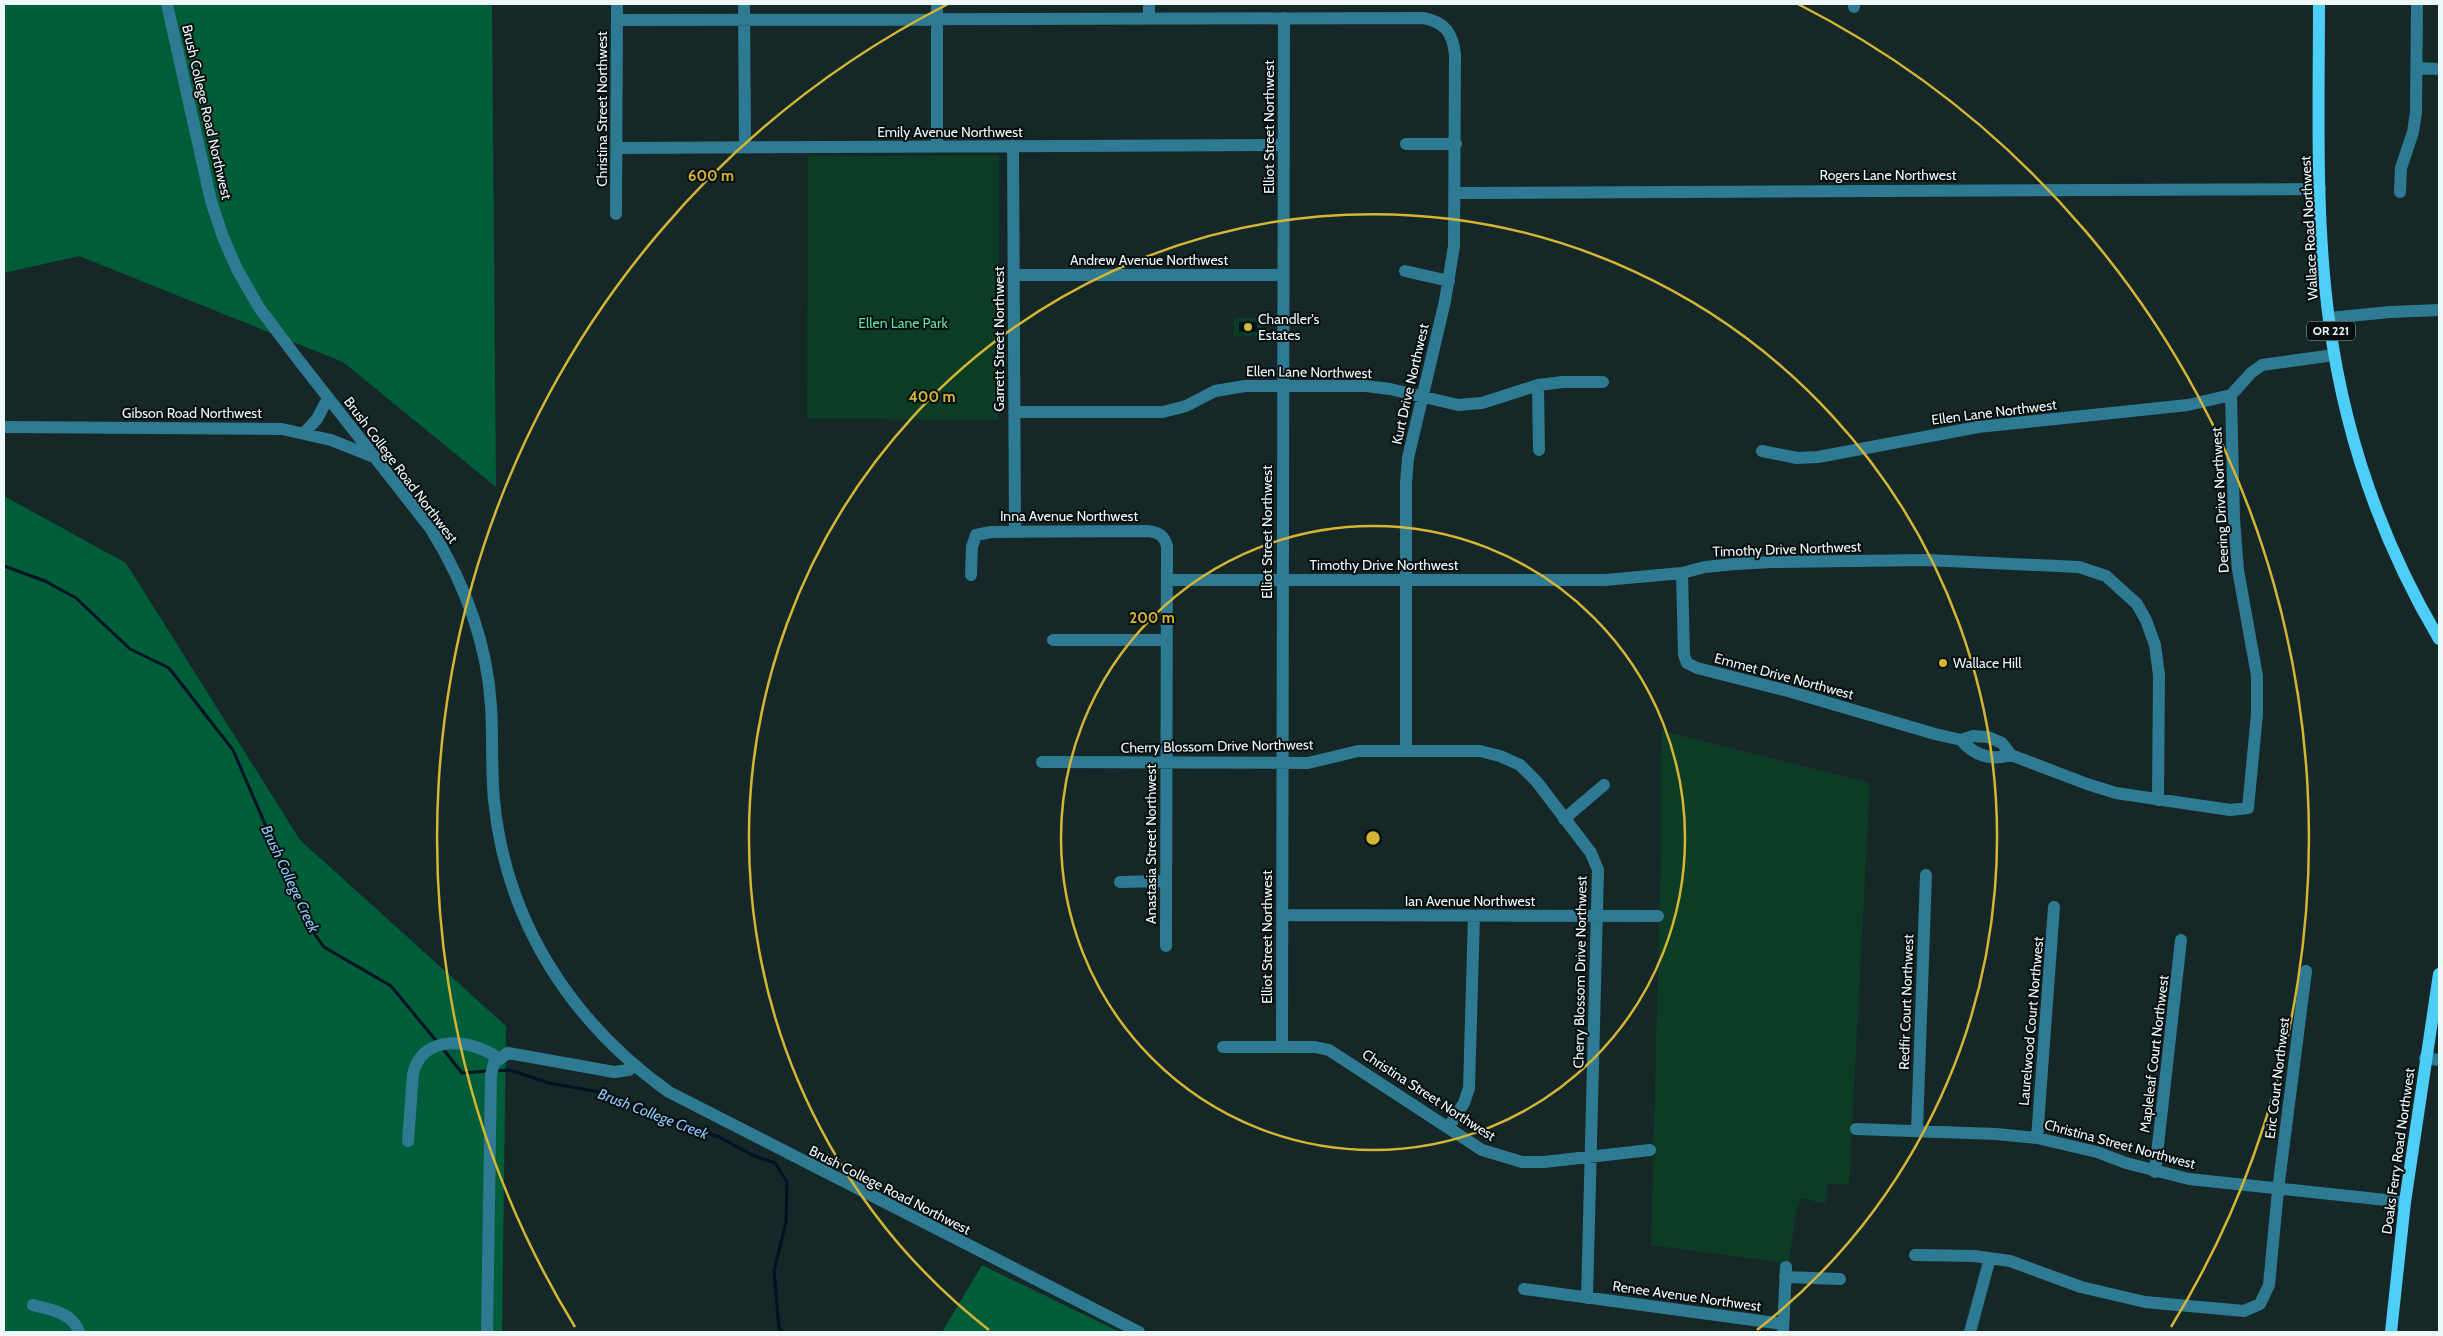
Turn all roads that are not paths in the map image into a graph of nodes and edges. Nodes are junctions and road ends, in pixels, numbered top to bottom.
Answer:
1 (167, 4) edge
2 (617, 4) edge
3 (744, 4) edge
4 (937, 4) edge
5 (1149, 4) edge
6 (2319, 4) edge
7 (2417, 4) edge
8 (1149, 18) junction
9 (1284, 18) junction
10 (937, 19) junction
11 (617, 20) junction
12 (744, 20) junction
13 (2418, 68) junction
14 (2439, 69) edge
15 (1406, 144) dead end
16 (1456, 144) junction
17 (1284, 145) junction
18 (1013, 146) junction
19 (745, 147) junction
20 (937, 147) junction
21 (617, 148) junction
22 (2320, 189) junction
23 (2400, 192) dead end
24 (1456, 193) junction
25 (616, 214) dead end
26 (1405, 271) dead end
27 (1014, 275) junction
28 (1283, 275) junction
29 (1449, 282) junction
30 (2439, 310) edge
31 (2329, 318) junction
32 (2334, 355) junction
33 (1603, 382) dead end
34 (1538, 385) junction
35 (1283, 386) junction
36 (2231, 395) junction
37 (1423, 396) junction
38 (328, 398) junction
39 (1014, 412) junction
40 (4, 427) edge
41 (305, 432) junction
42 (1539, 450) dead end
43 (1762, 451) dead end
44 (375, 458) junction
45 (1015, 531) junction
46 (1161, 534) joint
47 (1682, 573) junction
48 (971, 575) dead end
49 (1167, 580) junction
50 (1282, 580) junction
51 (1406, 580) junction
52 (2439, 639) edge
53 (1053, 640) dead end
54 (1167, 640) junction
55 (1961, 740) junction
56 (1406, 751) junction
57 (2011, 755) junction
58 (1042, 762) dead end
59 (1166, 762) junction
60 (1282, 762) junction
61 (1604, 785) dead end
62 (2158, 800) junction
63 (2248, 808) joint
64 (1564, 819) junction
65 (1926, 875) dead end
66 (1166, 881) junction
67 (1120, 882) dead end
68 (2054, 906) dead end
69 (1282, 915) junction
70 (1474, 916) junction
71 (1598, 916) junction
72 (1658, 916) dead end
73 (2181, 940) dead end
74 (1166, 946) dead end
75 (2306, 970) dead end
76 (2439, 974) edge
77 (1223, 1047) dead end
78 (1282, 1047) junction
79 (498, 1058) junction
80 (2425, 1058) junction
81 (2439, 1060) edge
82 (633, 1065) junction
83 (1448, 1128) junction
84 (1856, 1129) dead end
85 (1917, 1130) junction
86 (2037, 1138) junction
87 (408, 1141) dead end
88 (1650, 1150) dead end
89 (1591, 1155) junction
90 (2155, 1172) junction
91 (2278, 1190) junction
92 (2405, 1202) junction
93 (1915, 1255) dead end
94 (1990, 1258) junction
95 (1840, 1280) dead end
96 (1524, 1289) dead end
97 (1587, 1298) junction
98 (33, 1306) dead end
99 (1783, 1328) edge
100 (79, 1332) edge
101 (487, 1332) edge
102 (1139, 1332) edge
103 (1970, 1332) edge
104 (2391, 1332) edge

1 - 38 street, Brush College Road Northwest
2 - 11 street, Christina Street Northwest
3 - 12 street
4 - 10 street
5 - 8 street
6 - 22 main road, Wallace Road Northwest / OR 221
7 - 13 street
8 - 9 street
8 - 10 street
9 - 16 street, Kurt Drive Northwest
9 - 17 street, Elliot Street Northwest
10 - 12 street
10 - 20 street
11 - 12 street
11 - 21 street, Christina Street Northwest
12 - 19 street
13 - 14 street
13 - 23 street
15 - 16 street
16 - 24 street, Kurt Drive Northwest
17 - 18 street, Emily Avenue Northwest
17 - 28 street, Elliot Street Northwest
18 - 20 street, Emily Avenue Northwest
18 - 27 street, Garrett Street Northwest
19 - 20 street, Emily Avenue Northwest
19 - 21 street, Emily Avenue Northwest
21 - 25 street, Christina Street Northwest
22 - 24 street, Rogers Lane Northwest
22 - 31 main road, Wallace Road Northwest / OR 221
24 - 29 street, Kurt Drive Northwest
26 - 29 street
27 - 28 street, Andrew Avenue Northwest
27 - 39 street, Garrett Street Northwest
28 - 35 street, Elliot Street Northwest
29 - 37 street, Kurt Drive Northwest
30 - 31 street
31 - 32 main road, Wallace Road Northwest / OR 221
32 - 36 street
32 - 52 main road, Wallace Road Northwest / OR 221
33 - 34 street, Ellen Lane Northwest
34 - 37 street, Ellen Lane Northwest
34 - 42 street
35 - 37 street, Ellen Lane Northwest
35 - 39 street, Ellen Lane Northwest
35 - 50 street, Elliot Street Northwest
36 - 43 street, Ellen Lane Northwest
36 - 63 street, Deering Drive Northwest
37 - 51 street, Kurt Drive Northwest
38 - 41 street
38 - 44 street, Brush College Road Northwest
39 - 45 street, Garrett Street Northwest
40 - 41 street, Gibson Road Northwest
41 - 44 street, Gibson Road Northwest
44 - 82 street, Brush College Road Northwest
45 - 46 street, Inna Avenue Northwest
45 - 48 street, Inna Avenue Northwest
46 - 49 street, Anastasia Street Northwest
47 - 51 street, Timothy Drive Northwest
47 - 55 street, Emmet Drive Northwest
47 - 62 street, Timothy Drive Northwest
49 - 50 street, Timothy Drive Northwest
49 - 54 street, Anastasia Street Northwest
50 - 51 street, Timothy Drive Northwest
50 - 60 street, Elliot Street Northwest
51 - 56 street, Kurt Drive Northwest
53 - 54 street
54 - 59 street, Anastasia Street Northwest
55 - 57 street, Emmet Drive Northwest
55 - 57 street, Emmet Drive Northwest
56 - 60 street, Cherry Blossom Drive Northwest
56 - 64 street, Cherry Blossom Drive Northwest
57 - 62 street, Emmet Drive Northwest
58 - 59 street, Cherry Blossom Drive Northwest
59 - 60 street, Cherry Blossom Drive Northwest
59 - 66 street, Anastasia Street Northwest
60 - 69 street, Elliot Street Northwest
61 - 64 street
62 - 63 street, Emmet Drive Northwest
64 - 71 street, Cherry Blossom Drive Northwest
65 - 85 street, Redfir Court Northwest
66 - 67 street
66 - 74 street, Anastasia Street Northwest
68 - 86 street, Laurelwood Court Northwest
69 - 70 street, Ian Avenue Northwest
69 - 78 street, Elliot Street Northwest
70 - 71 street, Ian Avenue Northwest
70 - 83 street
71 - 72 street, Ian Avenue Northwest
71 - 89 street, Cherry Blossom Drive Northwest
73 - 90 street, Mapleleaf Court Northwest
75 - 91 street, Eric Court Northwest
76 - 80 main road, Doaks Ferry Road Northwest
77 - 78 street, Christina Street Northwest
78 - 83 street, Christina Street Northwest
79 - 82 street
79 - 87 street
79 - 101 street
80 - 81 street
80 - 92 main road, Doaks Ferry Road Northwest
82 - 102 street, Brush College Road Northwest
83 - 89 street, Christina Street Northwest
84 - 85 street, Christina Street Northwest
85 - 86 street, Christina Street Northwest
86 - 90 street, Christina Street Northwest
88 - 89 street, Christina Street Northwest
89 - 97 street, Cherry Blossom Drive Northwest
90 - 91 street, Christina Street Northwest
91 - 92 street, Christina Street Northwest
91 - 94 street, Eric Court Northwest
92 - 104 main road, Doaks Ferry Road Northwest
93 - 94 street
94 - 103 street
95 - 99 street
96 - 97 street, Renee Avenue Northwest
97 - 99 street, Renee Avenue Northwest
98 - 100 street

